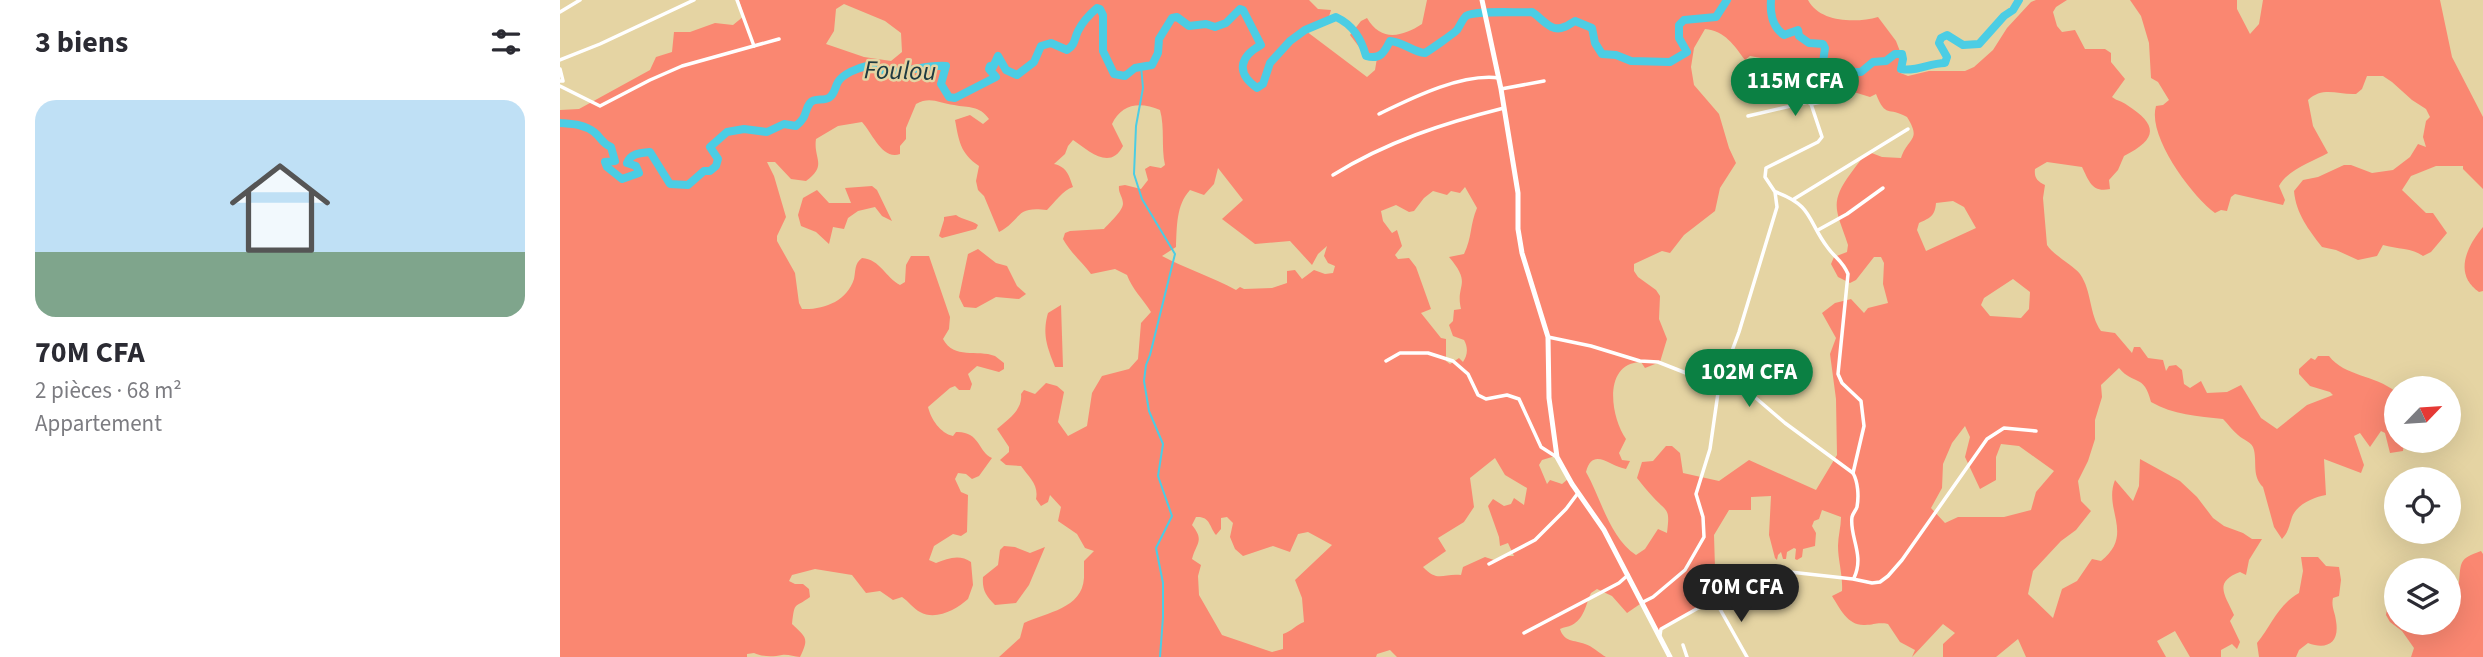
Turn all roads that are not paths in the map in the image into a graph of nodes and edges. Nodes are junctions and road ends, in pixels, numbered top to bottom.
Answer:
1 (580, 0) edge
2 (694, 0) edge
3 (737, 0) edge
4 (1482, 0) edge
5 (560, 12) edge
6 (779, 39) dead end
7 (754, 46) junction
8 (560, 60) edge
9 (560, 69) edge
10 (1499, 78) junction
11 (1544, 81) dead end
12 (560, 83) edge
13 (1501, 89) junction
14 (1838, 99) dead end
15 (1811, 104) junction
16 (1504, 108) junction
17 (1379, 114) dead end
18 (1748, 116) dead end
19 (1908, 129) dead end
20 (1333, 175) dead end
21 (1883, 188) dead end
22 (1775, 192) junction
23 (1794, 199) junction
24 (1818, 230) junction
25 (1548, 337) junction
26 (1386, 360) dead end
27 (1719, 386) junction
28 (2036, 430) dead end
29 (1557, 457) junction
30 (1853, 473) junction
31 (1577, 493) junction
32 (1489, 564) dead end
33 (1628, 575) junction
34 (1853, 579) junction
35 (1716, 601) junction
36 (1643, 602) junction
37 (1524, 633) dead end
38 (1659, 637) junction
39 (1683, 645) dead end
40 (1670, 657) edge
41 (1687, 657) edge
42 (1747, 657) edge

1 - 5 street
2 - 8 street
3 - 7 street
4 - 10 street
6 - 7 street
7 - 12 street
9 - 12 street
10 - 13 street
10 - 17 street
11 - 13 street
13 - 16 street
14 - 15 street
15 - 18 street
15 - 22 street
16 - 20 street
16 - 25 street
19 - 23 street
21 - 24 street
22 - 23 street
22 - 27 street
23 - 24 street
24 - 30 street
25 - 27 street
25 - 29 street
26 - 29 street
27 - 30 street
27 - 36 street
28 - 34 street
29 - 31 street
30 - 34 street
31 - 32 street
31 - 33 street
33 - 36 street
33 - 37 street
34 - 35 street
35 - 38 street
35 - 42 street
36 - 38 street
38 - 40 street
39 - 41 street

